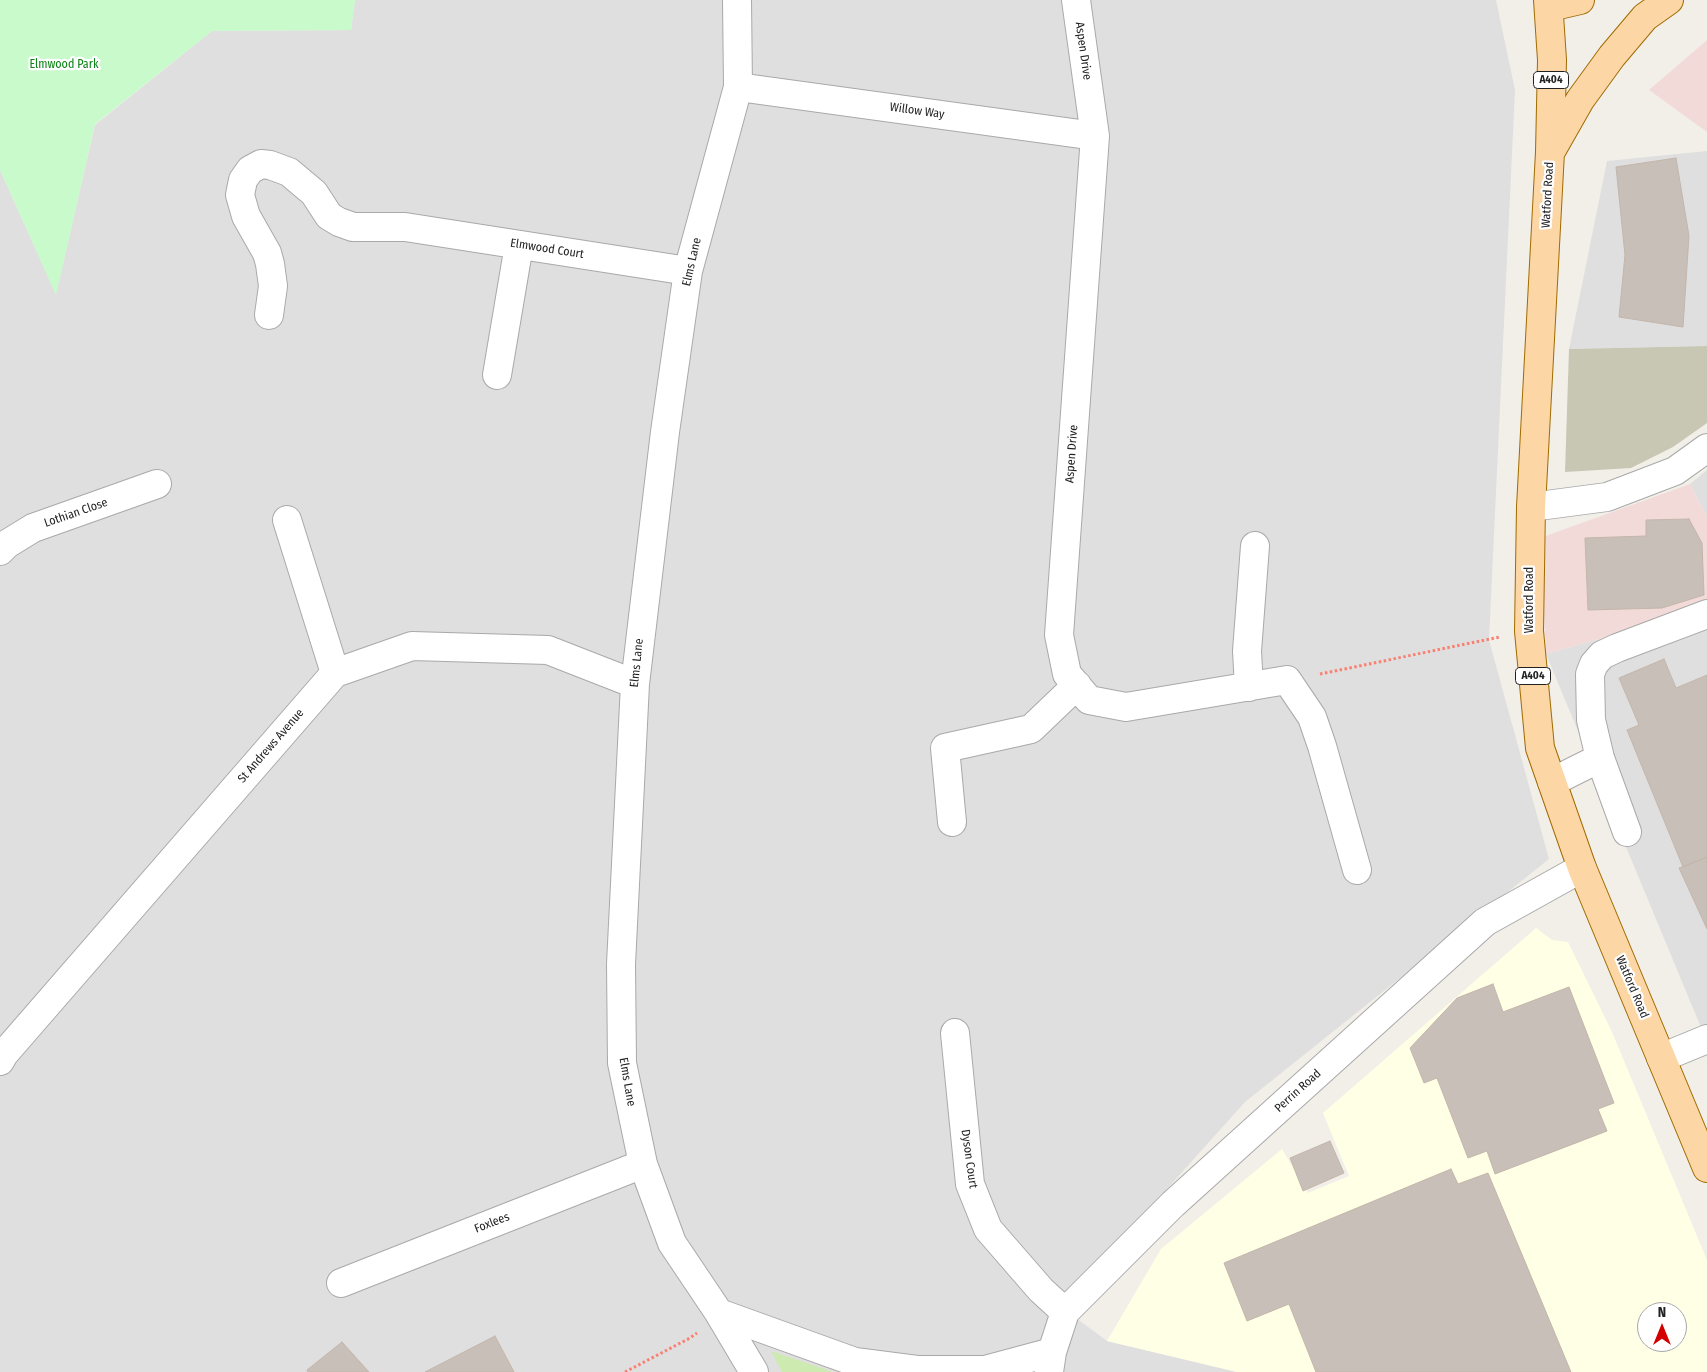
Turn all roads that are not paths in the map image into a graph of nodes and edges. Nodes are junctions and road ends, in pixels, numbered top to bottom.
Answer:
1 (737, 0) edge
2 (1076, 0) edge
3 (1580, 0) edge
4 (1669, 0) edge
5 (1549, 3) edge
6 (738, 87) junction
7 (1095, 136) junction
8 (1550, 152) junction
9 (519, 245) junction
10 (688, 271) junction
11 (269, 315) dead end
12 (497, 375) dead end
13 (1707, 448) edge
14 (157, 484) dead end
15 (1532, 508) junction
16 (287, 520) dead end
17 (1255, 546) dead end
18 (0, 551) edge
19 (1707, 614) edge
20 (335, 673) junction
21 (634, 684) junction
22 (1077, 685) junction
23 (1250, 687) junction
24 (1600, 758) junction
25 (1552, 782) junction
26 (952, 822) dead end
27 (1627, 832) dead end
28 (1582, 868) junction
29 (1357, 870) dead end
30 (955, 1033) dead end
31 (1707, 1039) edge
32 (1, 1053) edge
33 (1661, 1058) junction
34 (643, 1164) junction
35 (1707, 1168) edge
36 (341, 1283) dead end
37 (1066, 1312) junction
38 (719, 1313) junction
39 (1051, 1362) edge
40 (754, 1372) edge

1 - 6 street, Elms Lane
2 - 7 street, Aspen Drive
3 - 5 main road
4 - 8 main road
5 - 8 main road, Watford Road / A404
6 - 7 street, Willow Way
6 - 10 street, Elms Lane
7 - 22 street, Aspen Drive
8 - 15 main road, Watford Road / A404
9 - 10 street, Elmwood Court
9 - 11 street, Elmwood Court
9 - 12 street
10 - 21 street, Elms Lane
13 - 15 street
14 - 18 street, Lothian Close
15 - 25 main road, Watford Road / A404
16 - 20 street
17 - 23 street
19 - 24 street
20 - 21 street, St Andrews Avenue
20 - 32 street, St Andrews Avenue
21 - 34 street, Elms Lane
22 - 23 street, Aspen Drive
22 - 26 street
23 - 29 street, Aspen Drive
24 - 25 street
24 - 27 street
25 - 28 main road, Watford Road / A404
28 - 33 main road, Watford Road / A404
28 - 37 street, Perrin Road
30 - 37 street, Dyson Court
31 - 33 street
33 - 35 main road, Watford Road / A404
34 - 36 street, Foxlees
34 - 38 street, Elms Lane
37 - 39 street, Perrin Road
38 - 39 street
38 - 40 street, Elms Lane

